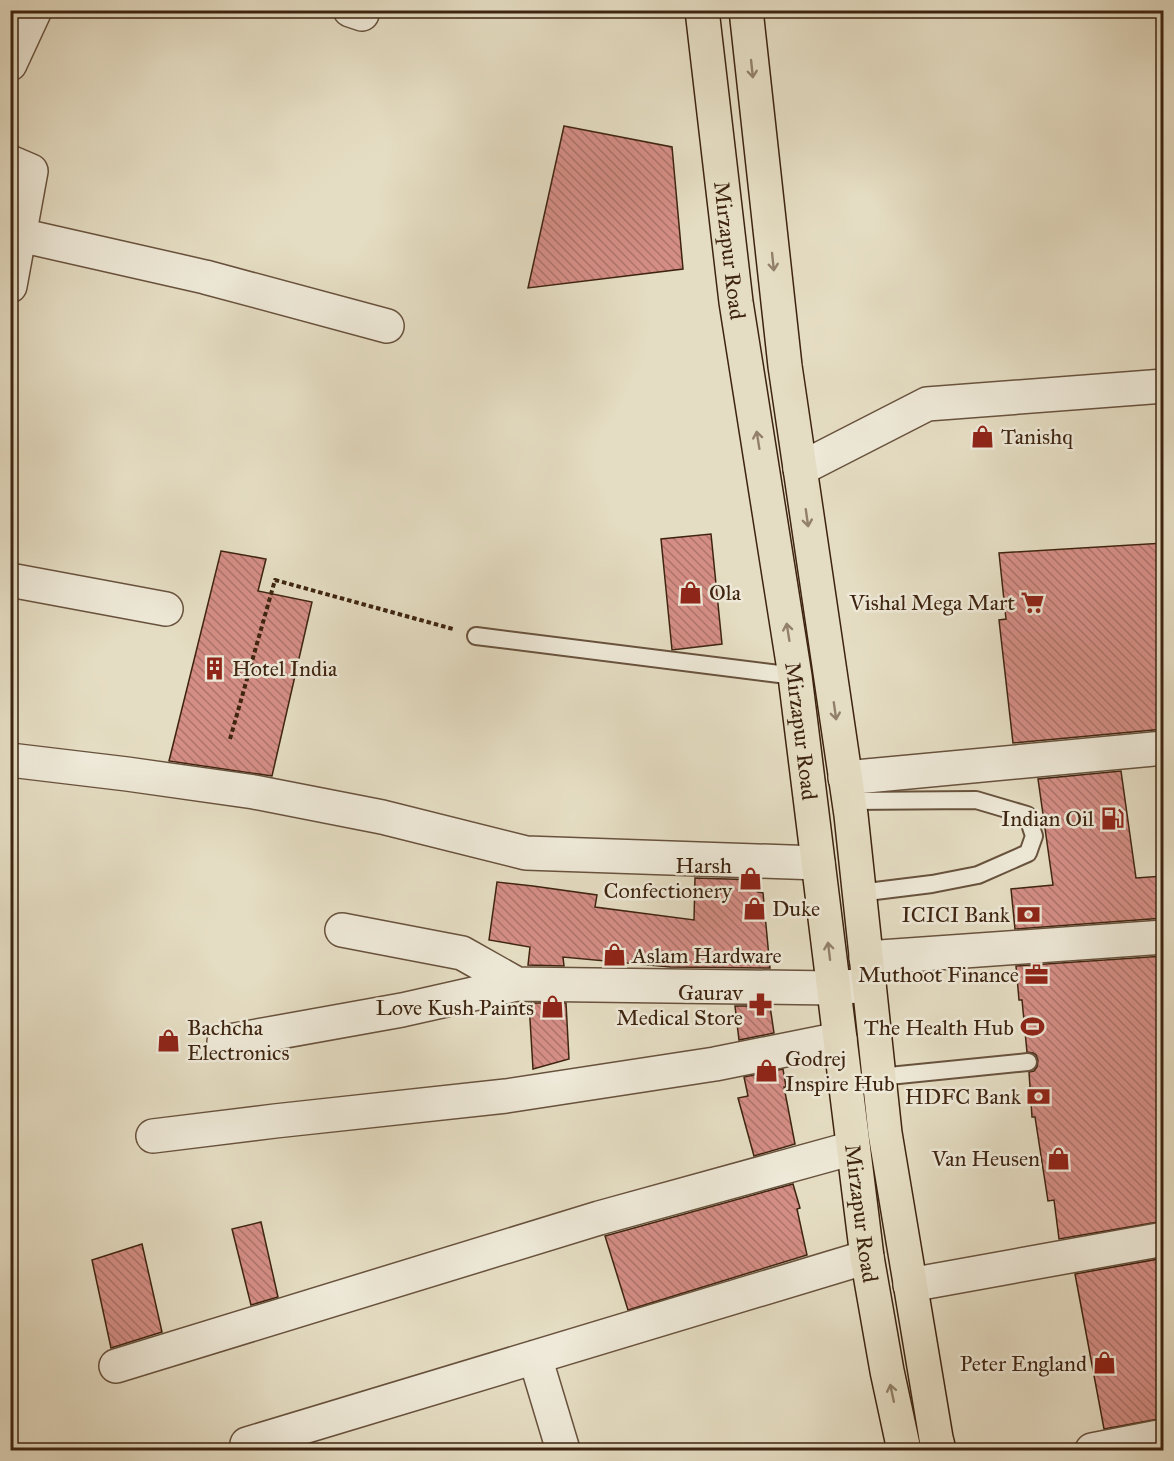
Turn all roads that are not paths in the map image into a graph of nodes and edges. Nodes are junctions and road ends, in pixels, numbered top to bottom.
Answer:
1 (35, 10) edge
2 (702, 10) edge
3 (746, 10) edge
4 (10, 64) edge
5 (10, 162) edge
6 (20, 235) junction
7 (10, 286) edge
8 (387, 326) dead end
9 (1164, 386) edge
10 (800, 469) junction
11 (10, 580) edge
12 (166, 609) dead end
13 (476, 636) road end
14 (795, 676) junction
15 (1164, 748) edge
16 (10, 760) edge
17 (847, 789) junction
18 (818, 863) junction
19 (859, 893) junction
20 (342, 930) dead end
21 (1164, 937) edge
22 (867, 972) junction
23 (517, 984) junction
24 (833, 988) junction
25 (840, 1040) junction
26 (224, 1042) dead end
27 (1028, 1062) dead end
28 (879, 1077) junction
29 (153, 1136) dead end
30 (853, 1148) junction
31 (1164, 1239) edge
32 (867, 1257) junction
33 (910, 1285) junction
34 (535, 1357) junction
35 (116, 1365) dead end
36 (1164, 1436) edge
37 (247, 1444) dead end
38 (563, 1450) edge
39 (904, 1450) edge
40 (939, 1450) edge
41 (1092, 1450) edge

1 - 4 street
14 -> 2 highway, Mirzapur Road
3 -> 10 highway, Mirzapur Road
5 - 6 street
6 - 7 street
6 - 8 street
9 - 10 street
10 -> 17 highway, Mirzapur Road
11 - 12 street
13 - 14 lane
14 - 18 highway, Mirzapur Road
15 - 17 street
16 - 18 street
17 - 19 highway, Mirzapur Road
17 - 19 lane
24 -> 18 highway, Mirzapur Road
19 - 22 highway, Mirzapur Road
20 - 23 street
21 - 22 street
22 - 24 street
22 - 28 highway, Mirzapur Road
23 - 24 street
23 - 26 street
24 - 25 highway, Mirzapur Road
25 - 29 street
25 - 30 highway, Mirzapur Road
27 - 28 lane
28 - 33 highway, Mirzapur Road
30 - 32 highway, Mirzapur Road
30 - 35 street
31 - 33 street
32 - 34 street
39 -> 32 highway, Mirzapur Road
33 - 40 highway, Mirzapur Road
34 - 37 street
34 - 38 street
36 - 41 street

